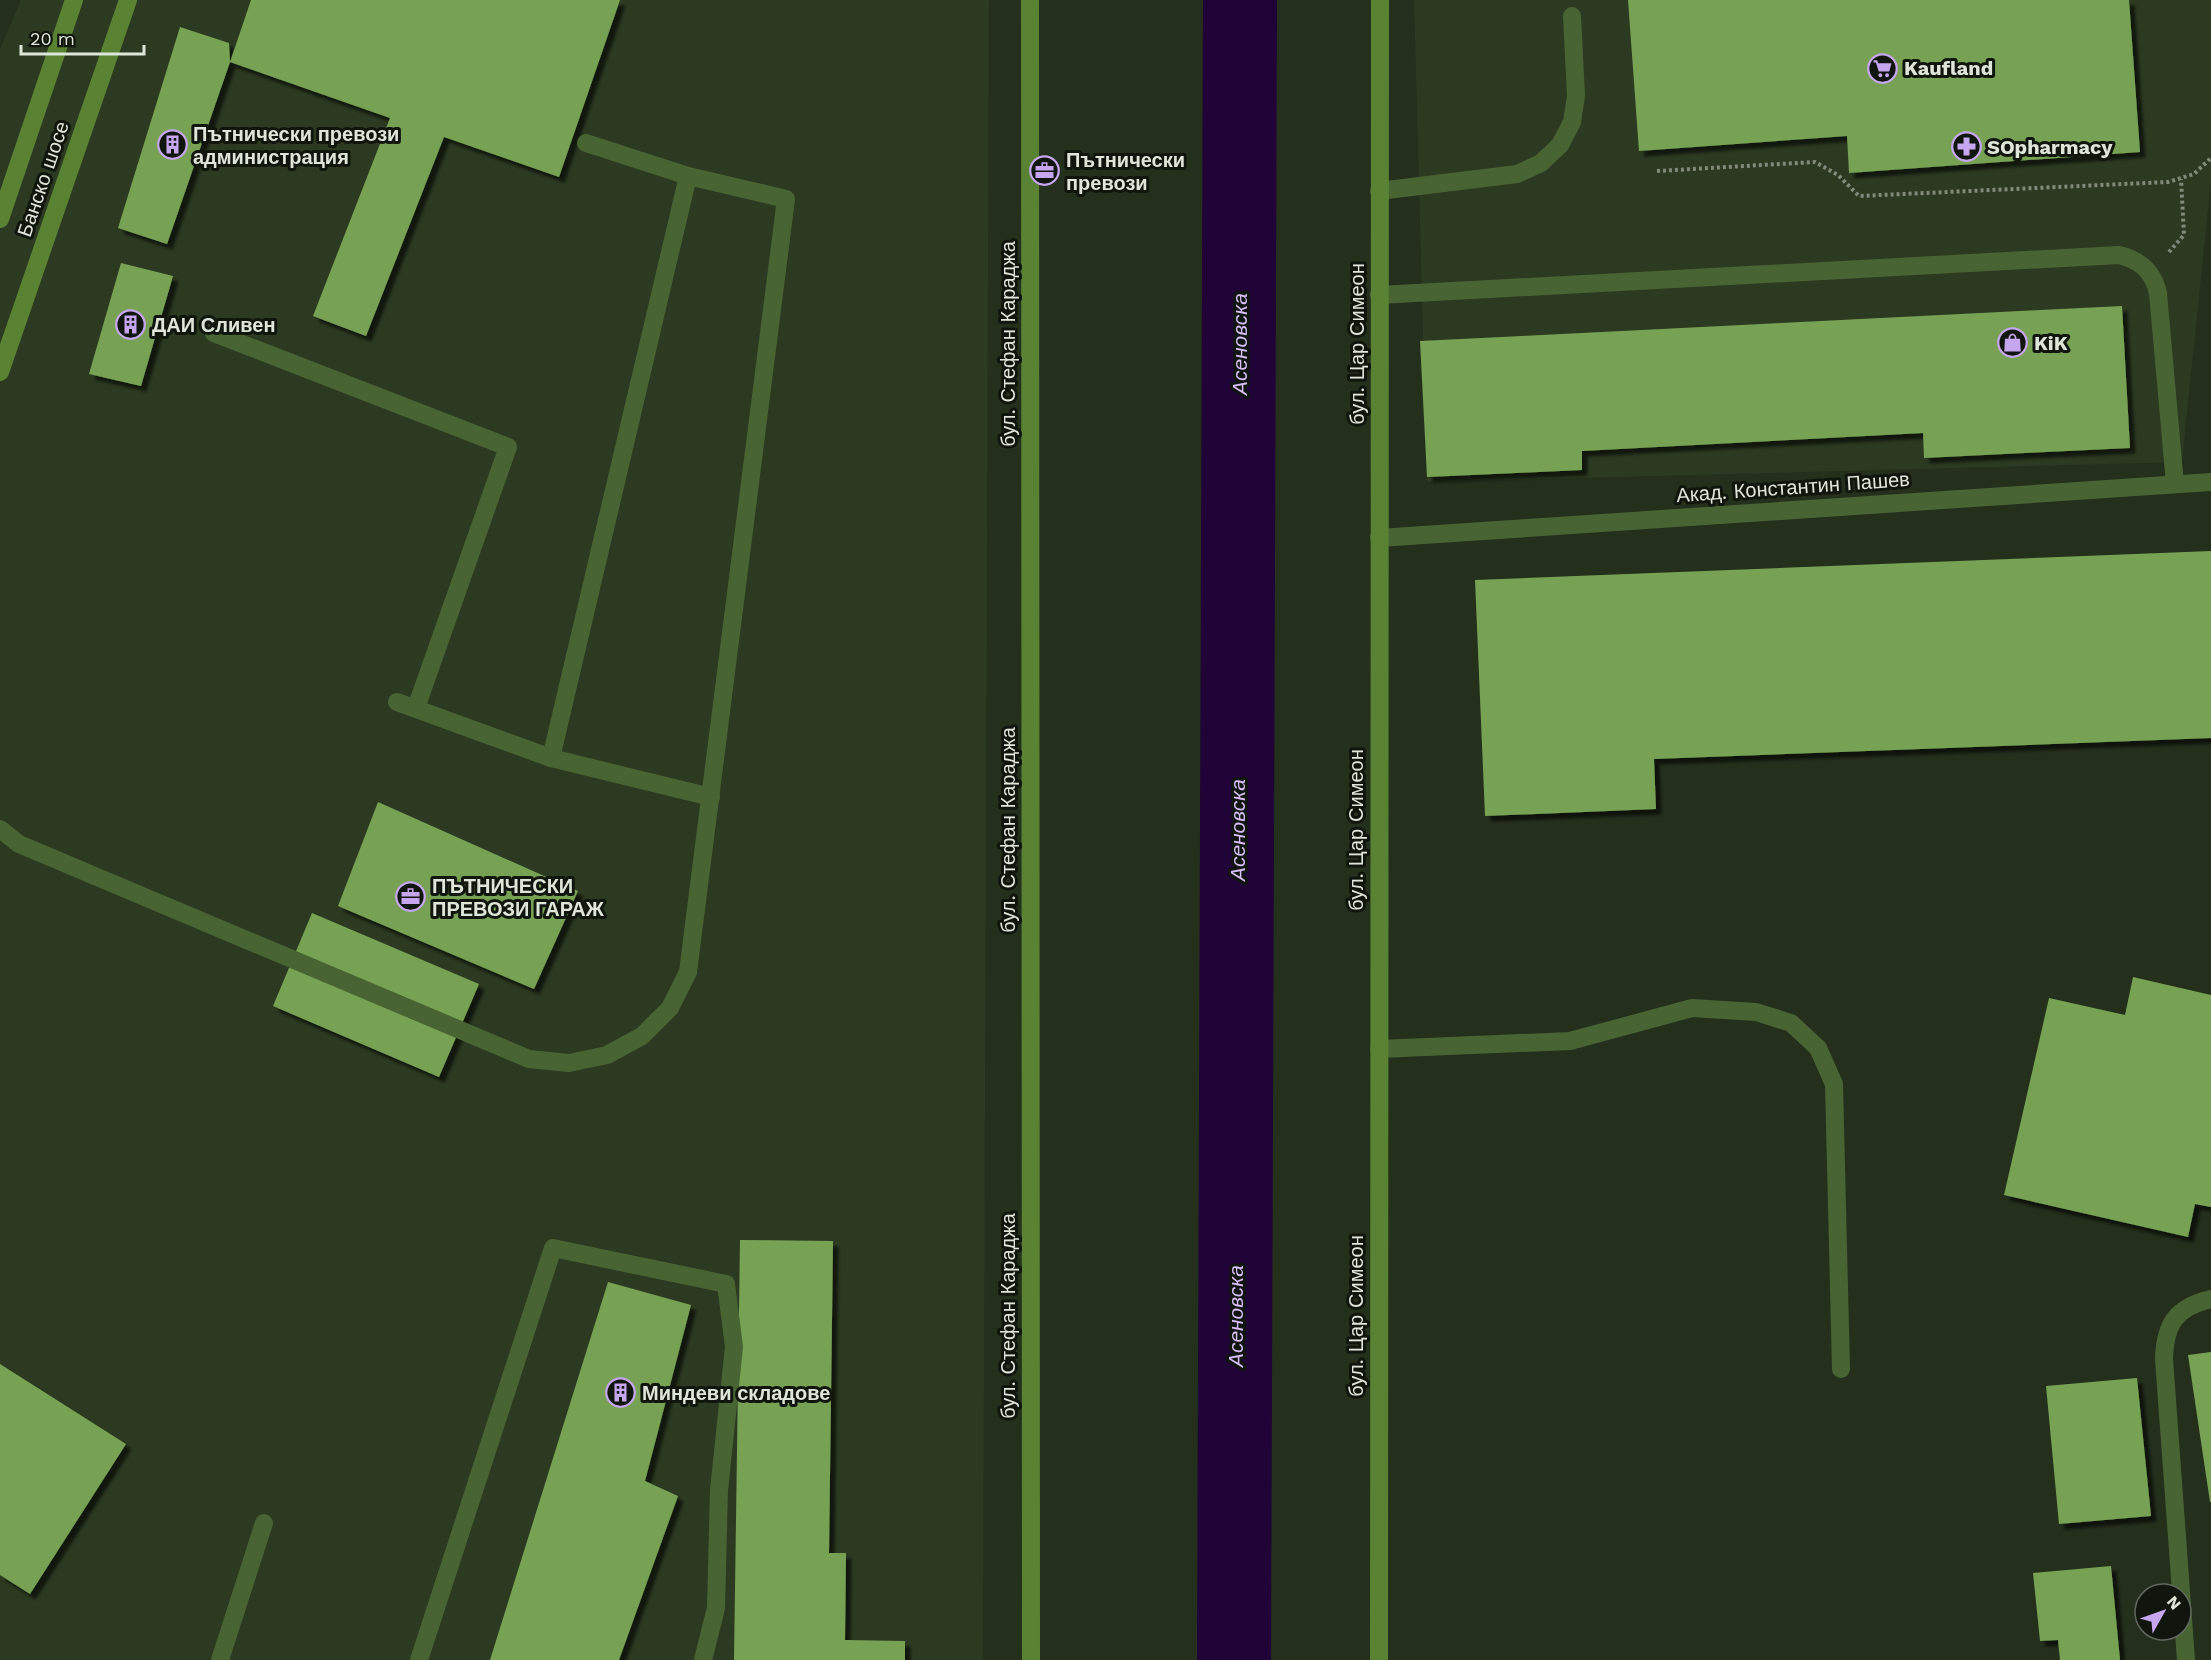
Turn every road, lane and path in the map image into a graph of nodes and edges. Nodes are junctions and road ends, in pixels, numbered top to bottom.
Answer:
1 (74, 0) edge
2 (128, 0) edge
3 (1030, 0) edge
4 (1380, 0) edge
5 (1572, 16) dead end
6 (586, 142) dead end
7 (2211, 158) edge
8 (1657, 171) dead end
9 (688, 176) junction
10 (2181, 179) junction
11 (1379, 191) junction
12 (0, 219) edge
13 (2184, 235) dead end
14 (1379, 296) junction
15 (214, 333) dead end
16 (0, 372) edge
17 (2211, 482) edge
18 (2175, 484) junction
19 (1378, 537) junction
20 (397, 702) dead end
21 (416, 708) junction
22 (551, 759) junction
23 (711, 797) junction
24 (0, 829) edge
25 (1379, 1049) junction
26 (2211, 1299) edge
27 (1841, 1369) dead end
28 (264, 1523) dead end
29 (220, 1660) edge
30 (419, 1660) edge
31 (703, 1660) edge
32 (1030, 1660) edge
33 (1379, 1660) edge
34 (2186, 1660) edge

1 - 12 main road, Банско шосе
2 - 16 main road, Банско шосе
3 - 32 main road, бул. Стефан Караджа
4 - 11 main road, бул. Цар Симеон
5 - 11 street
6 - 9 street
7 - 10 path
8 - 10 path
9 - 22 street
9 - 23 street
10 - 13 path
11 - 14 main road, бул. Цар Симеон
14 - 18 street
14 - 19 main road, бул. Цар Симеон
15 - 21 street
17 - 18 street, Акад. Константин Пашев
18 - 19 street, Акад. Константин Пашев
19 - 25 main road, бул. Цар Симеон
20 - 21 street
21 - 22 street
22 - 23 street
23 - 24 street
25 - 27 street
25 - 33 main road, бул. Цар Симеон
26 - 34 street
28 - 29 street
30 - 31 street

